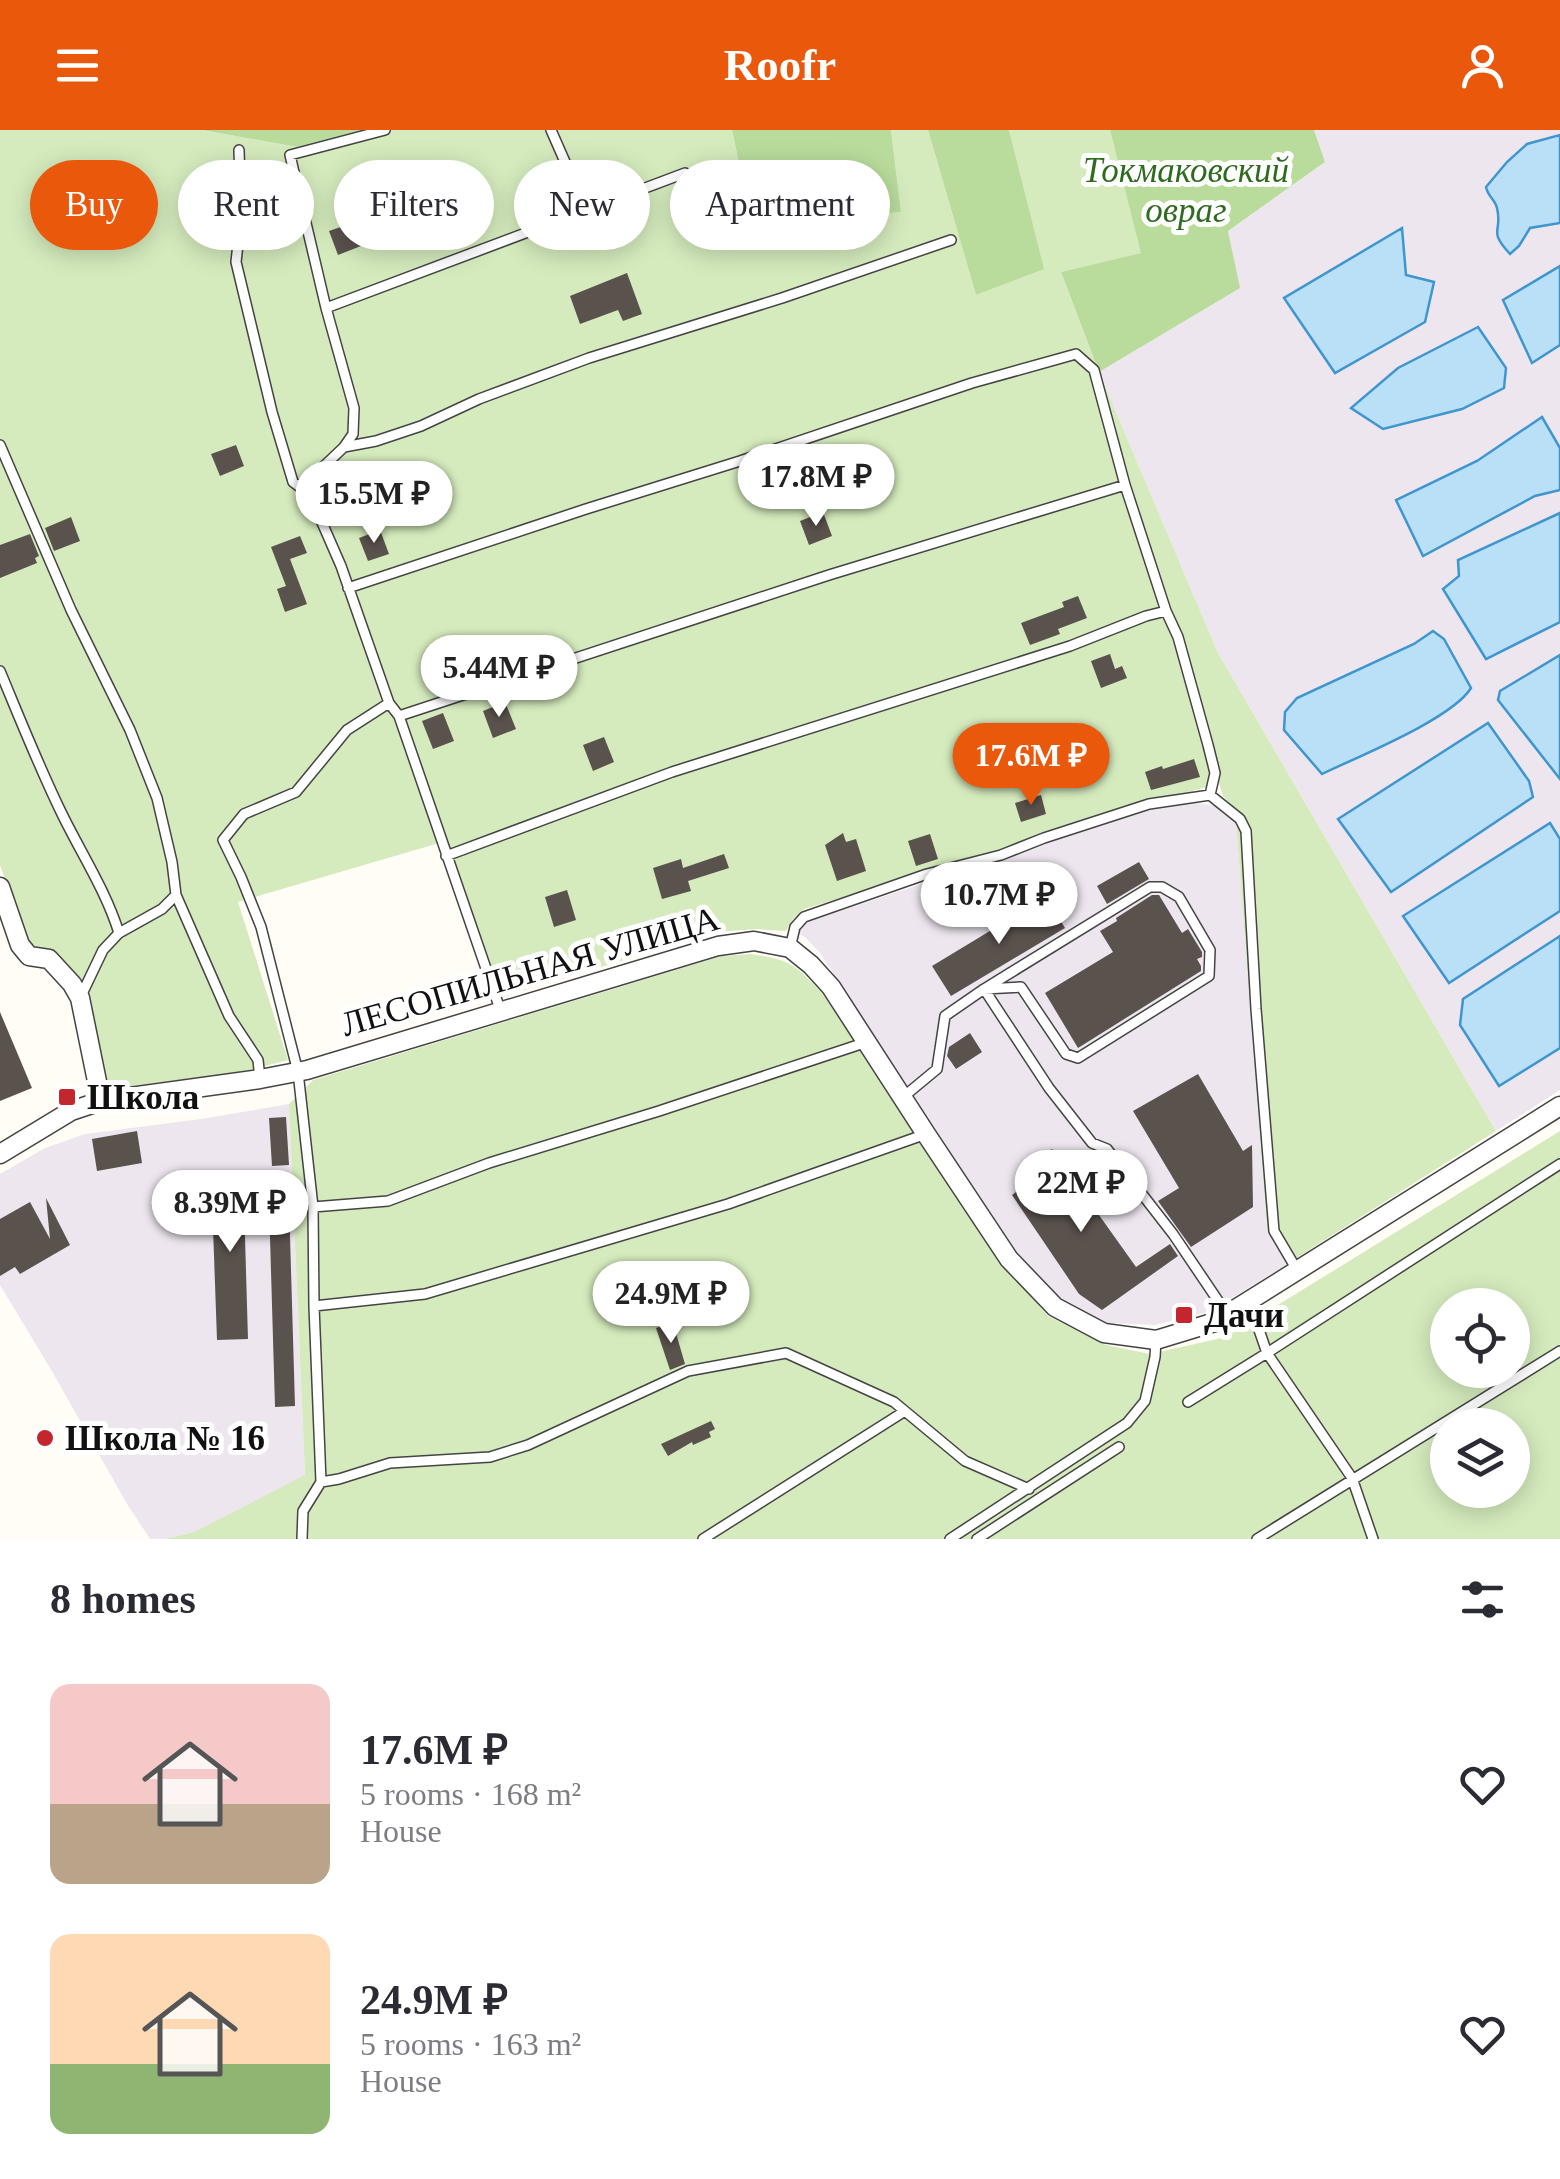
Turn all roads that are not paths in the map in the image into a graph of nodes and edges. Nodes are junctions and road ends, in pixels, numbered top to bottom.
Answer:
1 (385, 130) edge
2 (552, 130) edge
3 (239, 150) dead end
4 (565, 160) edge
5 (514, 239) edge
6 (951, 240) dead end
7 (326, 308) junction
8 (0, 445) edge
9 (344, 447) junction
10 (1125, 485) junction
11 (310, 495) junction
12 (348, 588) junction
13 (1166, 611) junction
14 (0, 671) edge
15 (390, 702) junction
16 (399, 716) junction
17 (1210, 795) junction
18 (446, 856) junction
19 (0, 888) edge
20 (176, 895) junction
21 (118, 933) junction
22 (790, 948) junction
23 (984, 989) junction
24 (80, 998) junction
25 (501, 1012) junction
26 (867, 1042) junction
27 (298, 1072) junction
28 (260, 1079) junction
29 (902, 1098) junction
30 (101, 1101) junction
31 (1560, 1106) edge
32 (926, 1134) junction
33 (0, 1154) edge
34 (1560, 1164) edge
35 (313, 1207) junction
36 (1296, 1270) junction
37 (1249, 1301) junction
38 (314, 1306) junction
39 (1226, 1314) junction
40 (1156, 1340) junction
41 (1560, 1351) edge
42 (1267, 1354) junction
43 (1188, 1402) dead end
44 (905, 1412) junction
45 (1118, 1447) dead end
46 (1352, 1478) junction
47 (322, 1482) junction
48 (1029, 1489) junction
49 (302, 1539) edge
50 (703, 1539) edge
51 (950, 1539) edge
52 (978, 1539) edge
53 (1257, 1539) edge
54 (1373, 1539) edge

1 - 7 lane
2 - 4 lane
3 - 11 lane
5 - 7 lane
6 - 9 lane
7 - 9 lane
8 - 20 lane
9 - 11 lane
10 - 12 lane
10 - 13 lane
10 - 16 lane
11 - 12 lane
12 - 15 lane
13 - 17 lane
13 - 18 lane
14 - 21 lane
15 - 16 lane
15 - 27 lane
16 - 18 lane
17 - 22 lane
17 - 36 lane
18 - 25 lane
19 - 24 street
20 - 21 lane
20 - 28 lane
21 - 24 lane
22 - 25 street, ЛЕСОПИЛЬНАЯ УЛИЦА
22 - 26 street
23 - 23 lane
23 - 29 lane
23 - 39 lane
24 - 30 street
25 - 27 street, ЛЕСОПИЛЬНАЯ УЛИЦА
26 - 29 street
26 - 35 lane
27 - 28 street, ЛЕСОПИЛЬНАЯ УЛИЦА
27 - 35 lane
28 - 30 street, ЛЕСОПИЛЬНАЯ УЛИЦА
29 - 32 street
30 - 33 street, ЛЕСОПИЛЬНАЯ УЛИЦА
31 - 36 street
32 - 38 lane
32 - 40 street
34 - 42 lane
35 - 38 lane
36 - 37 street
37 - 39 street
37 - 42 lane
38 - 47 lane
39 - 40 street
40 - 48 lane
41 - 46 lane
42 - 43 lane
42 - 46 lane
44 - 47 lane
44 - 48 lane
44 - 50 lane
45 - 52 lane
46 - 53 lane
46 - 54 lane
47 - 49 lane
48 - 51 lane

